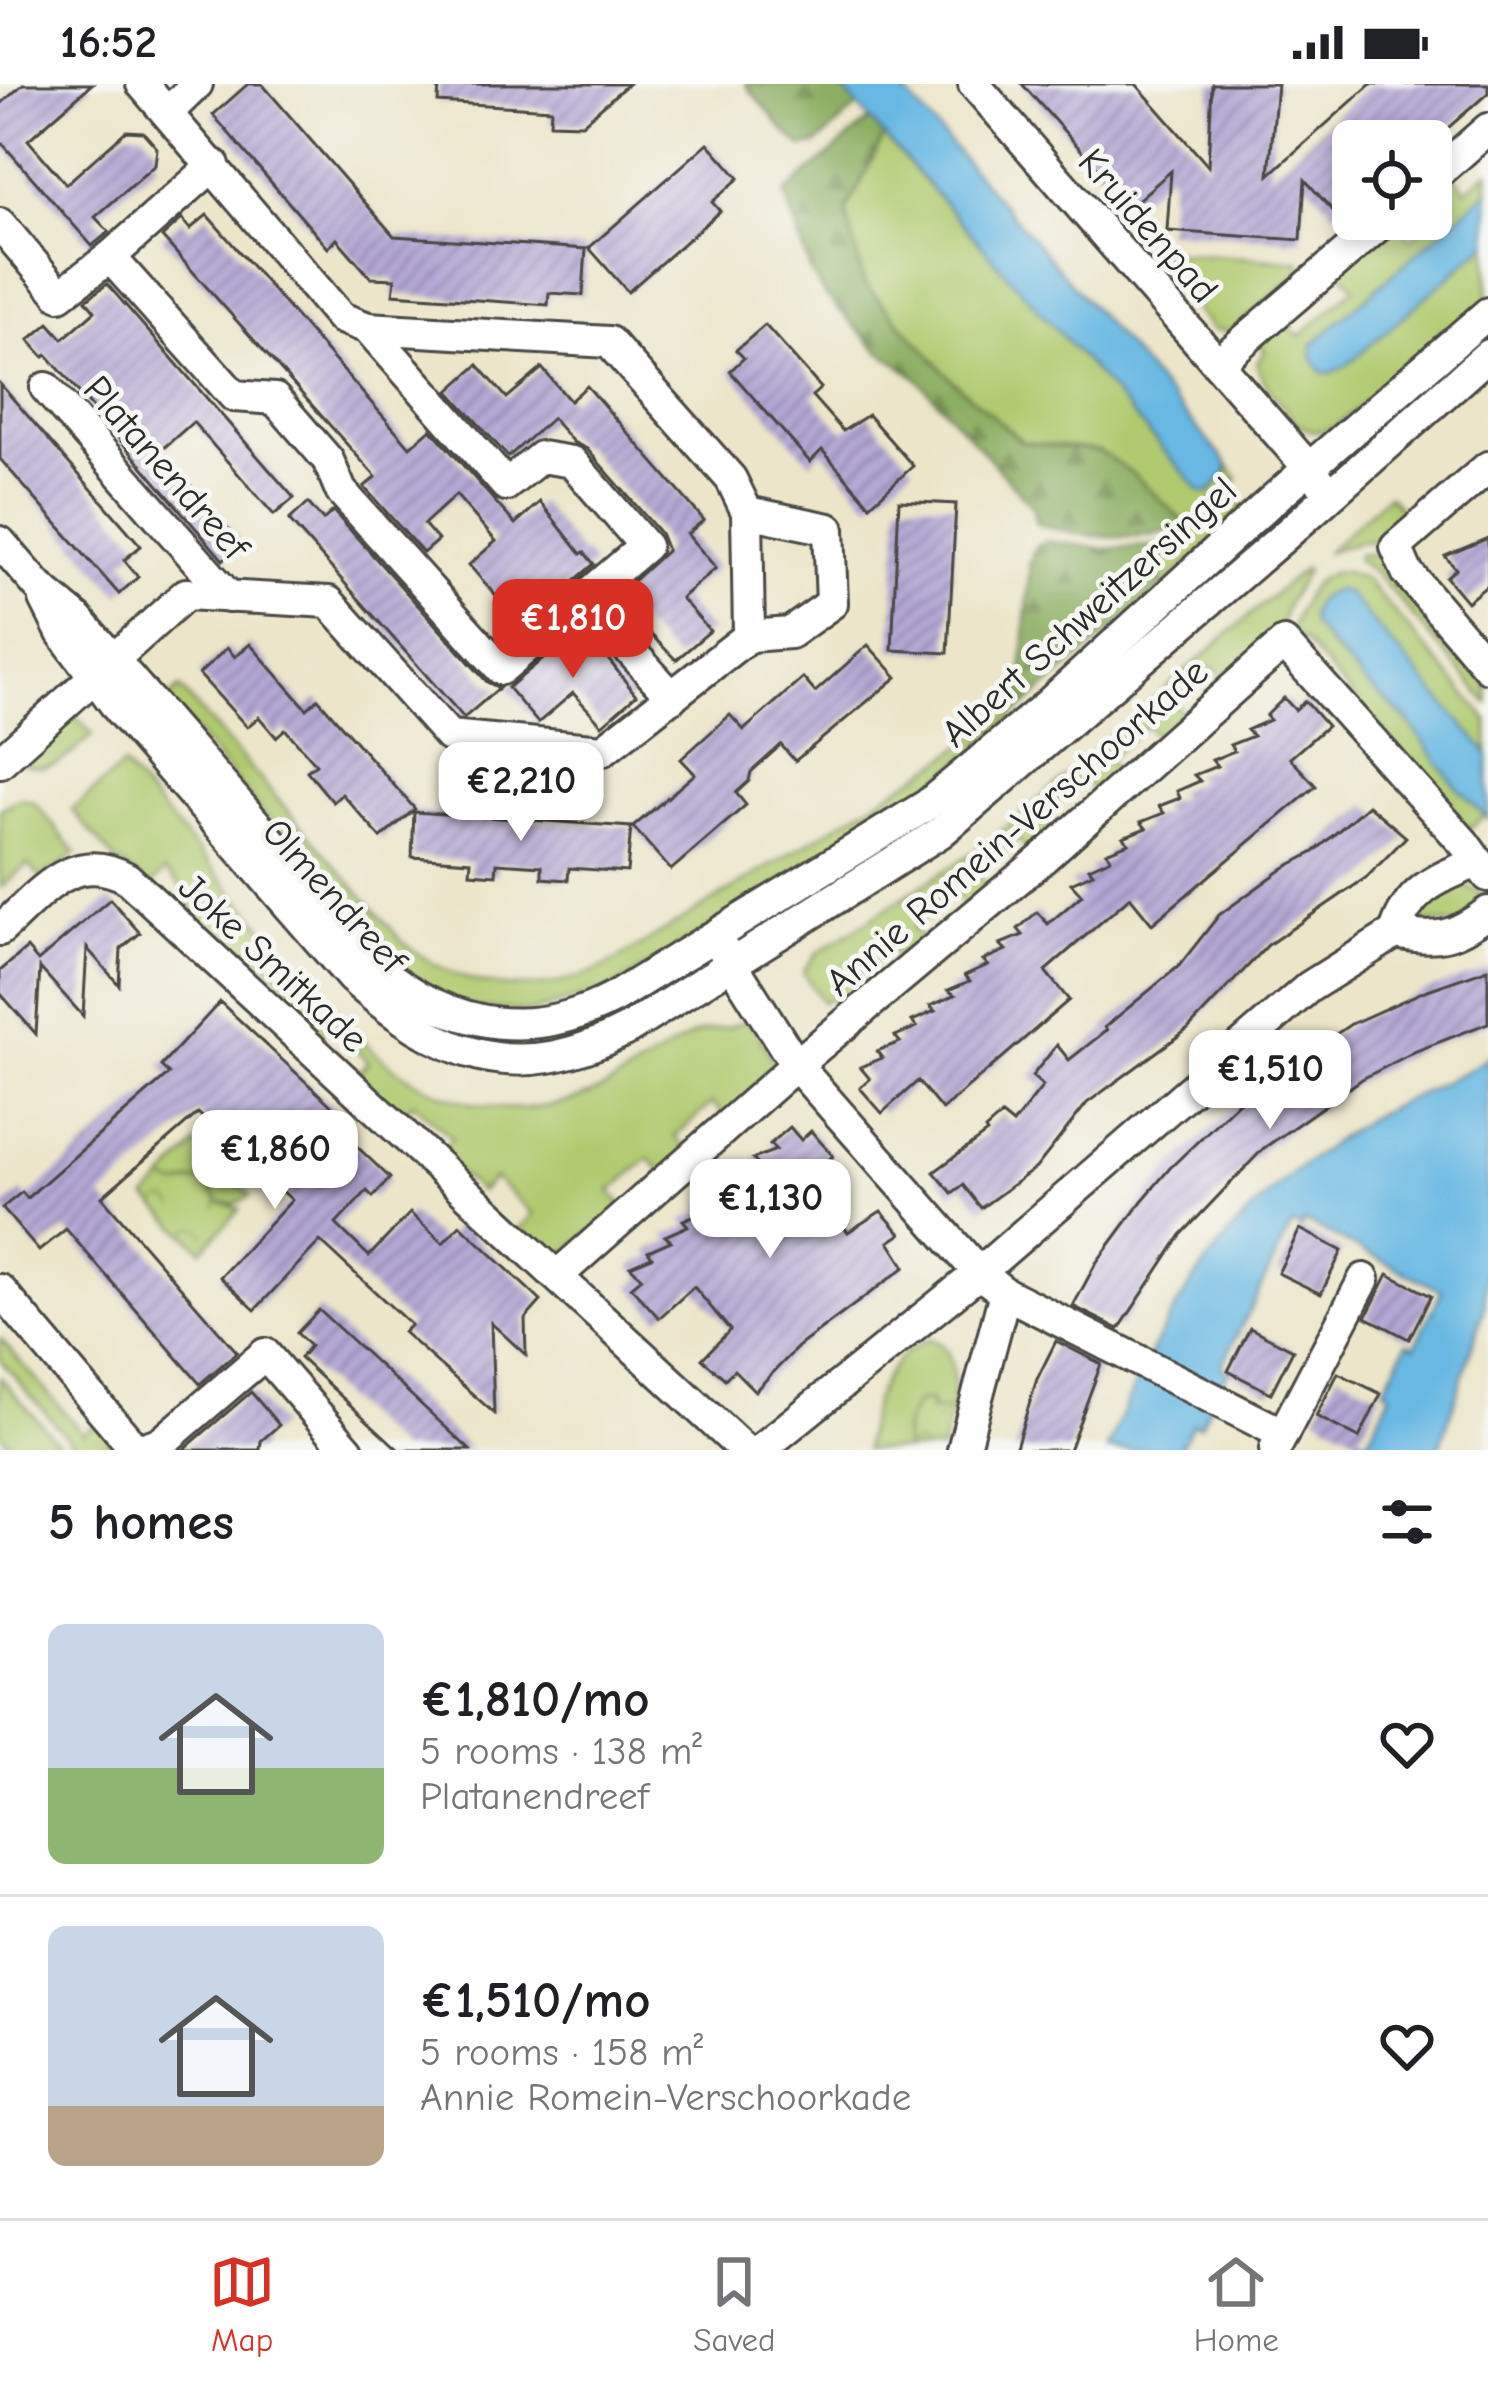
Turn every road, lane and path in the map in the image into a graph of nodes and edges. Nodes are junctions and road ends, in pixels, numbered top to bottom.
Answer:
1 (142, 84) edge
2 (197, 84) edge
3 (974, 84) edge
4 (167, 112) junction
5 (1488, 129) edge
6 (1452, 161) edge
7 (214, 165) junction
8 (0, 224) edge
9 (1362, 240) edge
10 (110, 257) junction
11 (1488, 313) edge
12 (368, 328) junction
13 (1488, 355) edge
14 (1218, 363) junction
15 (46, 388) dead end
16 (1309, 467) junction
17 (1488, 467) edge
18 (1331, 494) junction
19 (747, 512) junction
20 (0, 542) edge
21 (229, 597) junction
22 (583, 598) junction
23 (748, 636) junction
24 (103, 667) junction
25 (1488, 667) edge
26 (673, 697) junction
27 (0, 762) edge
28 (1482, 869) edge
29 (1488, 912) edge
30 (0, 930) edge
31 (1395, 933) junction
32 (715, 936) junction
33 (733, 965) junction
34 (796, 1065) junction
35 (979, 1273) junction
36 (557, 1276) junction
37 (1364, 1279) dead end
38 (0, 1290) edge
39 (1005, 1293) junction
40 (1279, 1442) edge
41 (137, 1450) edge
42 (348, 1450) edge
43 (744, 1450) edge
44 (760, 1450) edge
45 (963, 1450) edge

1 - 4 street
2 - 4 street
3 - 14 street, Kruidenpad
4 - 7 street
5 - 6 street
7 - 10 street
7 - 12 street
8 - 10 street
9 - 14 street, Kruidenpad
10 - 22 street
11 - 16 street, Albert Schweitzersingel
12 - 19 street
12 - 22 street
13 - 18 street, Albert Schweitzersingel
14 - 16 street, Kruidenpad
15 - 21 street, Platanendreef
16 - 18 street, Kruidenpad
16 - 32 street, Albert Schweitzersingel
17 - 25 street
18 - 33 street, Albert Schweitzersingel
19 - 23 street
19 - 23 street, Platanendreef
20 - 24 street, Olmendreef
21 - 24 street, Platanendreef
21 - 26 street, Platanendreef
22 - 26 street
23 - 26 street, Platanendreef
24 - 27 street, Platanendreef
24 - 32 street, Olmendreef
24 - 33 street, Olmendreef
28 - 31 street
28 - 34 street, Annie Romein-Verschoorkade
29 - 31 street
30 - 36 street, Joke Smitkade
31 - 35 street
32 - 33 street
33 - 34 street
34 - 35 street
34 - 36 street, Annie Romein-Verschoorkade
35 - 39 street
35 - 44 street
36 - 43 street, Joke Smitkade
37 - 40 street
38 - 41 street
39 - 40 street
39 - 45 street
41 - 42 street

